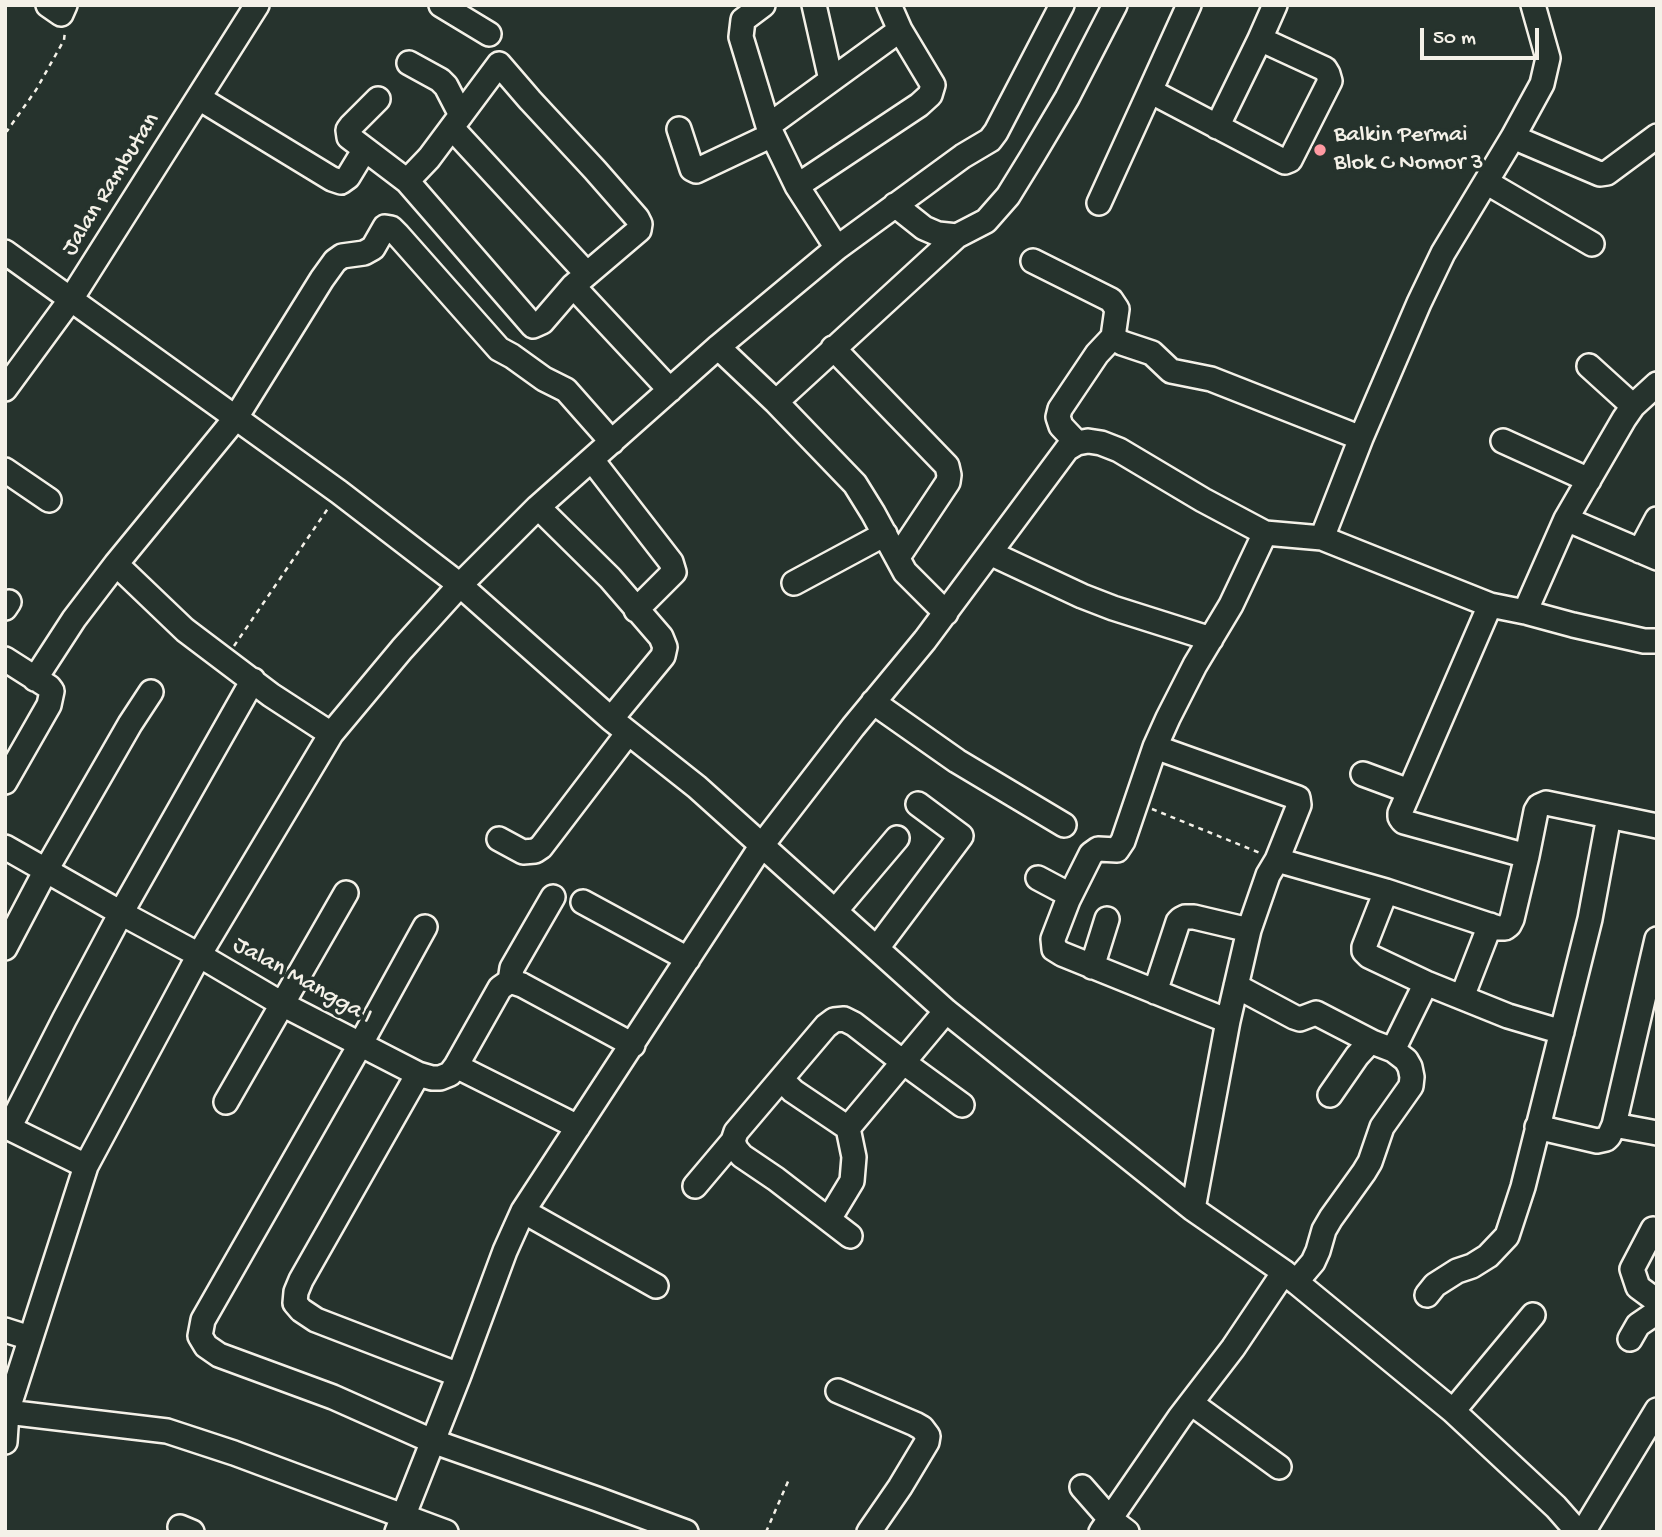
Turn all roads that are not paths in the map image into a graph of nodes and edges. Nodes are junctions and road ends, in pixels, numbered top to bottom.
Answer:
1 (257, 5) edge
2 (441, 5) edge
3 (763, 5) edge
4 (814, 5) edge
5 (889, 5) edge
6 (1062, 5) edge
7 (1115, 5) edge
8 (1189, 5) edge
9 (1275, 5) edge
10 (1533, 5) edge
11 (466, 12) edge
12 (900, 30) junction
13 (489, 34) dead end
14 (1260, 39) junction
15 (409, 63) dead end
16 (831, 80) junction
17 (1150, 91) junction
18 (199, 97) junction
19 (378, 99) dead end
20 (456, 122) junction
21 (1217, 127) junction
22 (679, 129) dead end
23 (770, 131) junction
24 (1657, 136) edge
25 (1513, 137) junction
26 (365, 149) junction
27 (407, 181) junction
28 (1486, 182) junction
29 (797, 186) junction
30 (1098, 203) dead end
31 (895, 205) junction
32 (957, 236) junction
33 (1592, 243) dead end
34 (837, 248) junction
35 (5, 252) edge
36 (1033, 261) dead end
37 (580, 280) junction
38 (71, 299) junction
39 (1113, 337) junction
40 (718, 347) junction
41 (833, 348) junction
42 (1588, 366) dead end
43 (1657, 384) edge
44 (5, 389) edge
45 (670, 390) junction
46 (776, 402) junction
47 (1633, 407) junction
48 (235, 419) junction
49 (1361, 438) junction
50 (1503, 441) dead end
51 (612, 442) junction
52 (1077, 443) junction
53 (592, 460) junction
54 (5, 470) edge
55 (1588, 480) junction
56 (49, 500) dead end
57 (538, 507) junction
58 (1566, 519) junction
59 (1657, 519) edge
60 (1265, 533) junction
61 (885, 534) junction
62 (1322, 538) junction
63 (990, 553) junction
64 (1648, 555) edge
65 (898, 558) junction
66 (116, 564) junction
67 (794, 583) dead end
68 (460, 584) junction
69 (1490, 605) junction
70 (636, 610) junction
71 (1525, 611) junction
72 (946, 612) junction
73 (1211, 639) junction
74 (1657, 641) edge
75 (5, 659) edge
76 (35, 678) junction
77 (253, 680) junction
78 (151, 692) dead end
79 (873, 702) junction
80 (620, 726) junction
81 (331, 734) junction
82 (1155, 747) junction
83 (1363, 774) dead end
84 (5, 782) edge
85 (1409, 791) junction
86 (918, 804) dead end
87 (1609, 816) junction
88 (1064, 825) dead end
89 (1657, 826) edge
90 (897, 838) dead end
91 (499, 839) dead end
92 (762, 845) junction
93 (5, 847) edge
94 (1527, 856) junction
95 (1277, 860) junction
96 (46, 870) junction
97 (1038, 878) dead end
98 (1385, 891) junction
99 (346, 893) dead end
100 (1070, 895) junction
101 (553, 897) dead end
102 (583, 902) dead end
103 (835, 910) junction
104 (121, 913) junction
105 (1107, 919) dead end
106 (1490, 926) junction
107 (425, 927) dead end
108 (1249, 930) junction
109 (1657, 939) edge
110 (5, 948) edge
111 (877, 948) junction
112 (199, 955) junction
113 (688, 959) junction
114 (1092, 967) junction
115 (510, 981) junction
116 (1426, 983) junction
117 (1236, 986) junction
118 (1155, 992) junction
119 (1462, 997) junction
120 (282, 1004) junction
121 (947, 1011) junction
122 (1228, 1021) junction
123 (1562, 1032) junction
124 (360, 1045) junction
125 (633, 1045) junction
126 (1382, 1046) junction
127 (903, 1062) junction
128 (456, 1066) junction
129 (418, 1074) junction
130 (781, 1079) junction
131 (1330, 1095) dead end
132 (226, 1102) dead end
133 (962, 1105) dead end
134 (1614, 1125) junction
135 (578, 1127) junction
136 (1537, 1127) junction
137 (7, 1128) edge
138 (848, 1128) junction
139 (1657, 1133) edge
140 (733, 1141) junction
141 (86, 1166) junction
142 (695, 1186) dead end
143 (1194, 1209) junction
144 (523, 1211) junction
145 (829, 1219) junction
146 (1653, 1229) dead end
147 (850, 1236) dead end
148 (1290, 1277) junction
149 (656, 1286) dead end
150 (1427, 1295) dead end
151 (1657, 1301) edge
152 (1657, 1312) edge
153 (1533, 1315) dead end
154 (5, 1330) edge
155 (30, 1338) junction
156 (1630, 1339) dead end
157 (459, 1375) junction
158 (838, 1391) dead end
159 (1191, 1403) junction
160 (1657, 1410) edge
161 (1453, 1411) junction
162 (7, 1412) junction
163 (432, 1441) junction
164 (5, 1442) edge
165 (1279, 1467) dead end
166 (1082, 1487) dead end
167 (400, 1524) edge
168 (1113, 1527) edge
169 (446, 1532) edge
170 (686, 1532) edge
171 (869, 1532) edge
172 (1581, 1532) edge

1 - 18 street, Jalan Rambutan
2 - 11 street
3 - 23 street
4 - 16 street
5 - 12 street
6 - 31 street
7 - 32 street
8 - 17 street
9 - 14 street
10 - 25 street
11 - 13 street
12 - 16 street
12 - 29 street
14 - 21 street
14 - 21 street
15 - 20 street
16 - 23 street
17 - 21 street
17 - 30 street
18 - 26 street
18 - 38 street, Jalan Rambutan
19 - 26 street
20 - 27 street
20 - 37 street
20 - 37 street
22 - 23 street
23 - 29 street
24 - 25 street
25 - 28 street
26 - 27 street
27 - 37 street
28 - 33 street
28 - 49 street
29 - 34 street
31 - 32 street
31 - 34 street
32 - 41 street
34 - 40 street
35 - 38 street
36 - 39 street
37 - 45 street
38 - 44 street, Jalan Rambutan
38 - 48 street
39 - 49 street
39 - 52 street
40 - 45 street
40 - 46 street
41 - 46 street
41 - 65 street
42 - 47 street
43 - 47 street
45 - 51 street
46 - 61 street
47 - 55 street
48 - 51 street
48 - 66 street
48 - 68 street
49 - 62 street
50 - 55 street
51 - 53 street
52 - 60 street
52 - 63 street
53 - 57 street
53 - 70 street
54 - 56 street
55 - 58 street
57 - 68 street
57 - 70 street
58 - 64 street
58 - 71 street
59 - 64 street
60 - 62 street
60 - 73 street
61 - 65 street
61 - 67 street
62 - 69 street
63 - 72 street
63 - 73 street
65 - 72 street
66 - 76 street
66 - 77 street
68 - 80 street
68 - 81 street
69 - 71 street
69 - 85 street
70 - 80 street
71 - 74 street
72 - 79 street
73 - 82 street
75 - 76 street
76 - 84 street
77 - 81 street
77 - 104 street
78 - 96 street
79 - 88 street
79 - 92 street
80 - 91 street
80 - 92 street
81 - 112 street
82 - 95 street
82 - 100 street
83 - 85 street
85 - 94 street
86 - 111 street
87 - 89 street
87 - 94 street
87 - 123 street
90 - 103 street
92 - 103 street
92 - 113 street
93 - 96 street, Jalan Mangga I
94 - 106 street
95 - 98 street
95 - 108 street
96 - 104 street, Jalan Mangga I
96 - 110 street
97 - 100 street
98 - 106 street
98 - 116 street
99 - 120 street
100 - 114 street
101 - 115 street
102 - 113 street
103 - 111 street
104 - 112 street, Jalan Mangga I
104 - 137 street
105 - 114 street
106 - 119 street
107 - 124 street
108 - 117 street
108 - 118 street
109 - 134 street
111 - 121 street
112 - 120 street, Jalan Mangga I
112 - 141 street
113 - 125 street
114 - 118 street
115 - 125 street
115 - 128 street
116 - 119 street
116 - 126 street
117 - 122 street
117 - 126 street
118 - 122 street
119 - 123 street
120 - 124 street, Jalan Mangga I
120 - 132 street
121 - 127 street
121 - 143 street
122 - 143 street
123 - 136 street
124 - 129 street, Jalan Mangga I
124 - 163 street
125 - 135 street
126 - 131 street
126 - 148 street
127 - 130 street
127 - 133 street
127 - 138 street
128 - 129 street, Jalan Mangga I
128 - 135 street
129 - 157 street
130 - 138 street
130 - 140 street
134 - 136 street
134 - 139 street
135 - 144 street
136 - 150 street
137 - 141 street
138 - 145 street
140 - 142 street
140 - 145 street
141 - 155 street
143 - 148 street
144 - 149 street
144 - 157 street
145 - 147 street
146 - 151 street
148 - 159 street
148 - 161 street
152 - 156 street
153 - 161 street
154 - 155 street
155 - 162 street
157 - 163 street
158 - 171 street
159 - 165 street
159 - 168 street
160 - 172 street
161 - 172 street
162 - 164 street
162 - 167 street
163 - 167 street
163 - 170 street
166 - 168 street
167 - 169 street

